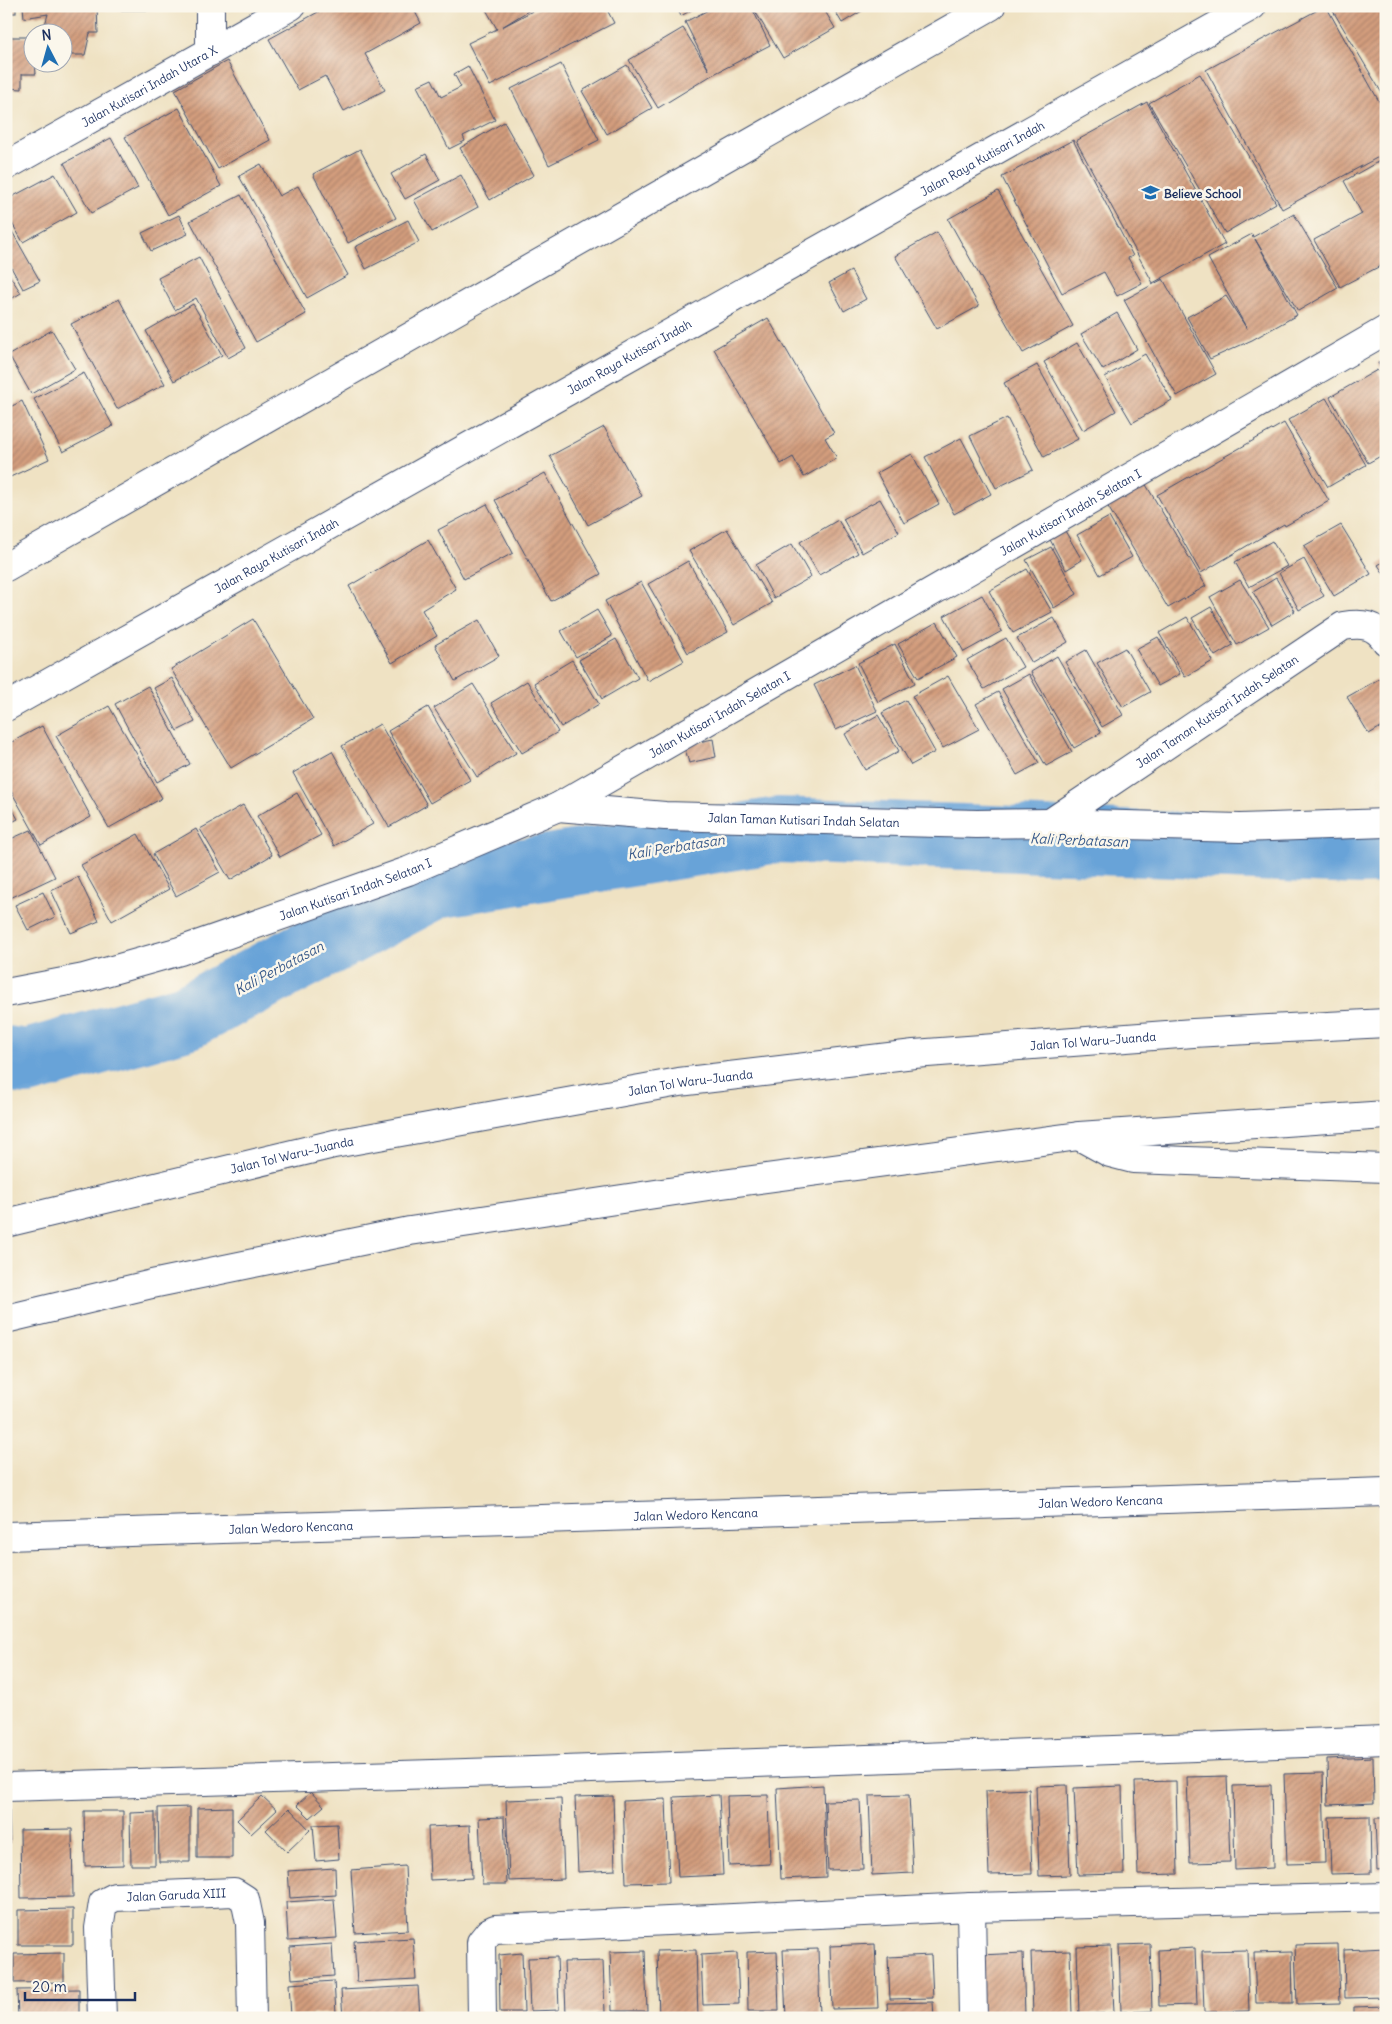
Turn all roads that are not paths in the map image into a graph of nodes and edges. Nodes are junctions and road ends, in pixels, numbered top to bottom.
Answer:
1 (210, 6) edge
2 (291, 6) edge
3 (991, 6) edge
4 (1252, 6) edge
5 (210, 52) junction
6 (6, 166) edge
7 (1386, 330) edge
8 (6, 568) edge
9 (1386, 642) edge
10 (6, 708) edge
11 (558, 807) junction
12 (1050, 823) junction
13 (1386, 823) edge
14 (6, 993) edge
15 (1386, 1023) edge
16 (1386, 1115) edge
17 (1079, 1136) junction
18 (1386, 1168) edge
19 (6, 1223) edge
20 (6, 1319) edge
21 (1386, 1492) edge
22 (6, 1536) edge
23 (1386, 1740) edge
24 (6, 1787) edge
25 (1386, 1897) edge
26 (971, 1907) junction
27 (102, 2018) edge
28 (252, 2018) edge
29 (482, 2018) edge
30 (974, 2018) edge

1 - 5 main road
2 - 5 main road, Jalan Kutisari Indah Utara X
3 - 8 main road
4 - 10 main road, Jalan Raya Kutisari Indah
5 - 6 main road, Jalan Kutisari Indah Utara X
7 - 11 main road, Jalan Kutisari Indah Selatan I
9 - 12 main road, Jalan Taman Kutisari Indah Selatan
11 - 12 main road, Jalan Taman Kutisari Indah Selatan
11 - 14 main road, Jalan Kutisari Indah Selatan I
12 - 13 main road, Jalan Taman Kutisari Indah Selatan
15 - 19 main road, Jalan Tol Waru–Juanda
16 - 17 main road
17 - 18 main road
17 - 20 main road
21 - 22 main road, Jalan Wedoro Kencana
23 - 24 main road
25 - 26 main road
26 - 29 main road
26 - 30 main road
27 - 28 main road, Jalan Garuda XIII

